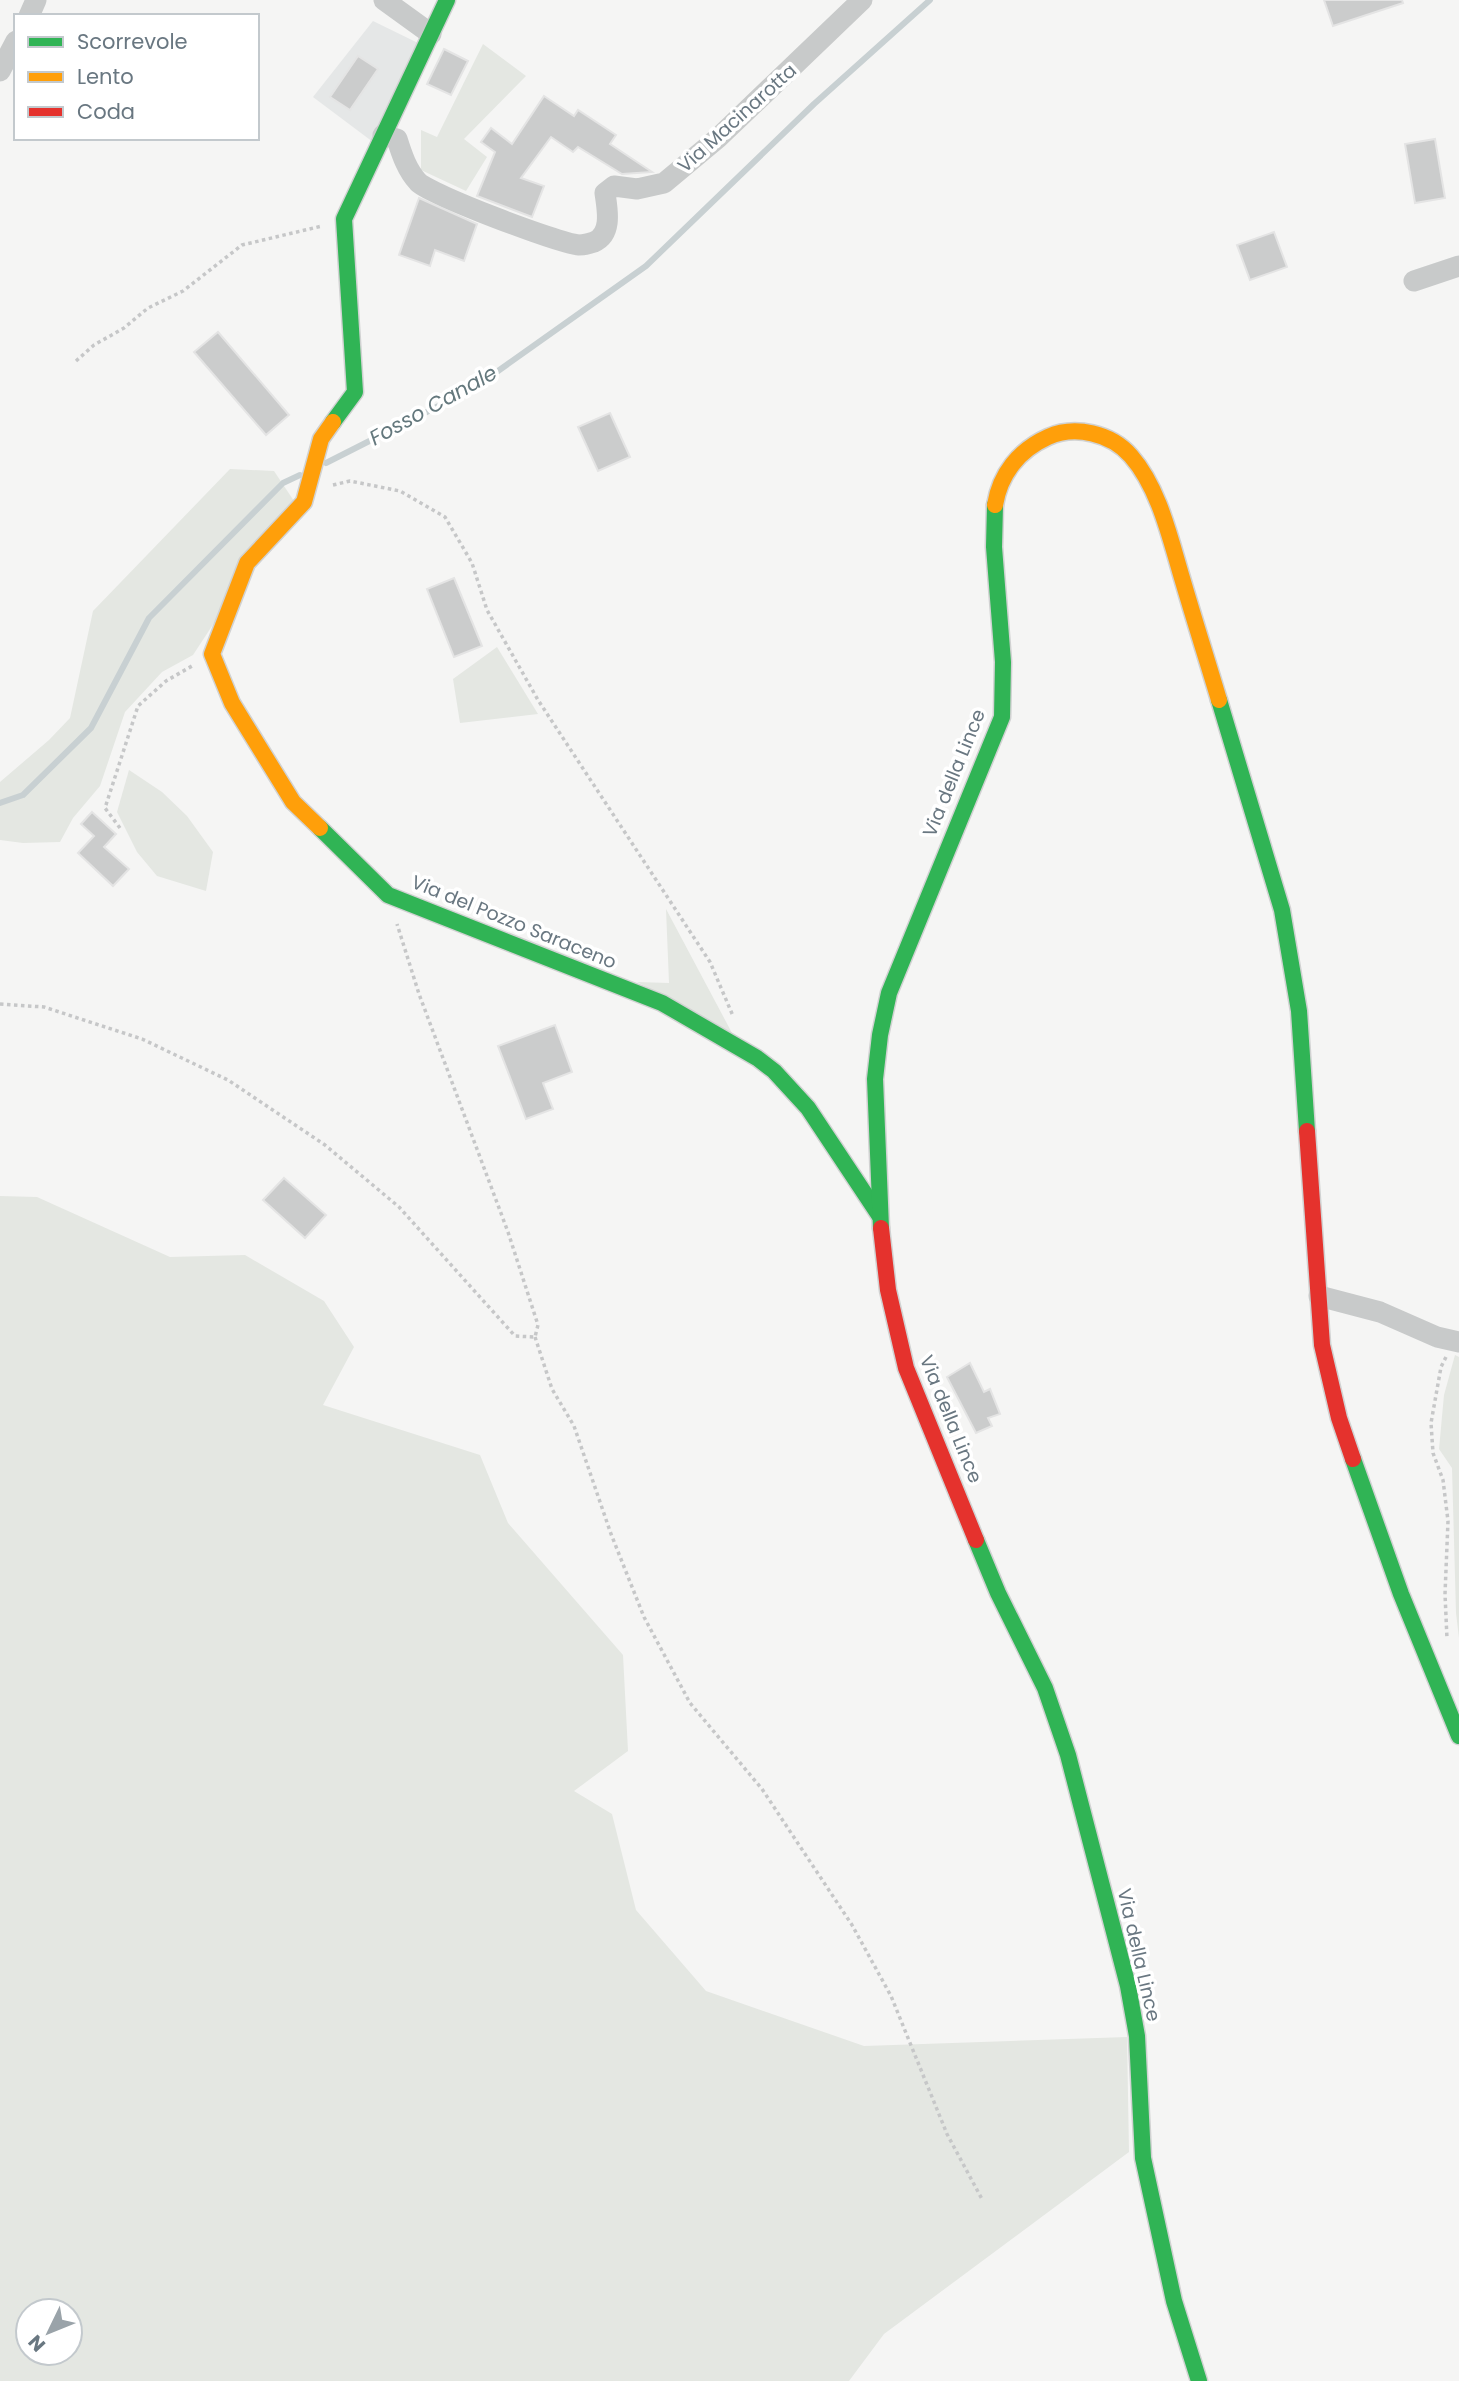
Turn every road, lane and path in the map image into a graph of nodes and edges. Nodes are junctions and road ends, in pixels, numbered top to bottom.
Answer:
1 (384, 0) edge
2 (447, 0) edge
3 (862, 0) edge
4 (431, 34) junction
5 (14, 45) edge
6 (0, 71) edge
7 (383, 135) junction
8 (344, 219) junction
9 (1459, 266) edge
10 (1414, 281) dead end
11 (76, 361) dead end
12 (307, 492) junction
13 (212, 654) junction
14 (120, 828) dead end
15 (388, 895) junction
16 (0, 1004) edge
17 (735, 1020) dead end
18 (879, 1215) junction
19 (1320, 1296) junction
20 (535, 1337) junction
21 (1457, 1342) edge
22 (1447, 1646) dead end
23 (1459, 1736) edge
24 (983, 2201) dead end
25 (1199, 2381) edge

1 - 4 street
2 - 4 street
3 - 7 street, Via Macinarotta
4 - 7 street
5 - 6 street
7 - 8 street
8 - 11 path
8 - 12 street
9 - 10 street
12 - 13 street
12 - 17 path
13 - 14 path
13 - 15 street, Via del Pozzo Saraceno
15 - 18 street, Via del Pozzo Saraceno
15 - 20 path
16 - 20 path
18 - 19 street, Via della Lince
18 - 25 street, Via della Lince
19 - 21 street
19 - 23 street, Via della Lince
20 - 24 path
21 - 22 path

